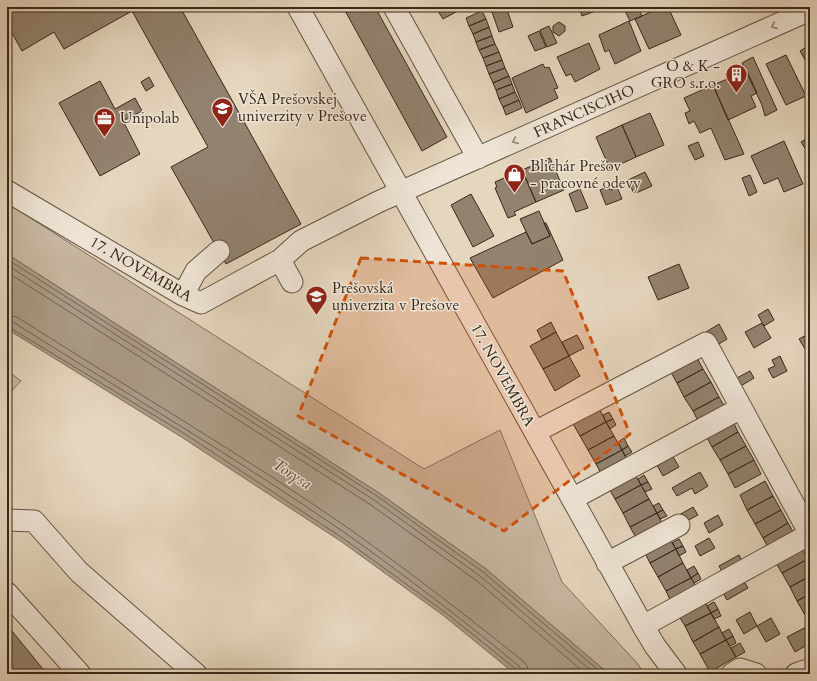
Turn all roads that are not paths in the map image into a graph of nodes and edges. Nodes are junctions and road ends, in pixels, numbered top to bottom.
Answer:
1 (298, 7) edge
2 (394, 7) edge
3 (810, 10) edge
4 (478, 158) junction
5 (7, 191) edge
6 (402, 192) junction
7 (219, 251) dead end
8 (280, 260) junction
9 (292, 282) dead end
10 (183, 295) junction
11 (741, 408) junction
12 (535, 432) junction
13 (572, 499) junction
14 (7, 520) edge
15 (679, 525) dead end
16 (810, 534) edge
17 (607, 563) junction
18 (7, 593) edge
19 (643, 626) junction
20 (80, 674) edge
21 (196, 674) edge
22 (676, 674) edge
23 (732, 674) edge
24 (756, 674) edge

1 - 6 street, 17. NOVEMBRA
2 - 4 street
3 -> 4 street, FRANCISCIHO
4 - 6 street, FRANCISCIHO
5 - 10 street, 17. NOVEMBRA
6 - 8 street, 17. NOVEMBRA
6 - 12 street, 17. NOVEMBRA
7 - 10 street
8 - 9 street
8 - 10 street, 17. NOVEMBRA
11 - 12 street, 17. NOVEMBRA
11 - 13 street
11 - 16 street, 17. NOVEMBRA
12 - 13 street, 17. NOVEMBRA
13 - 17 street, 17. NOVEMBRA
14 - 21 street
15 - 17 street
16 - 19 street, 17. NOVEMBRA
17 - 19 street, 17. NOVEMBRA
18 - 20 street
19 - 22 street, 17. NOVEMBRA
23 - 24 street

